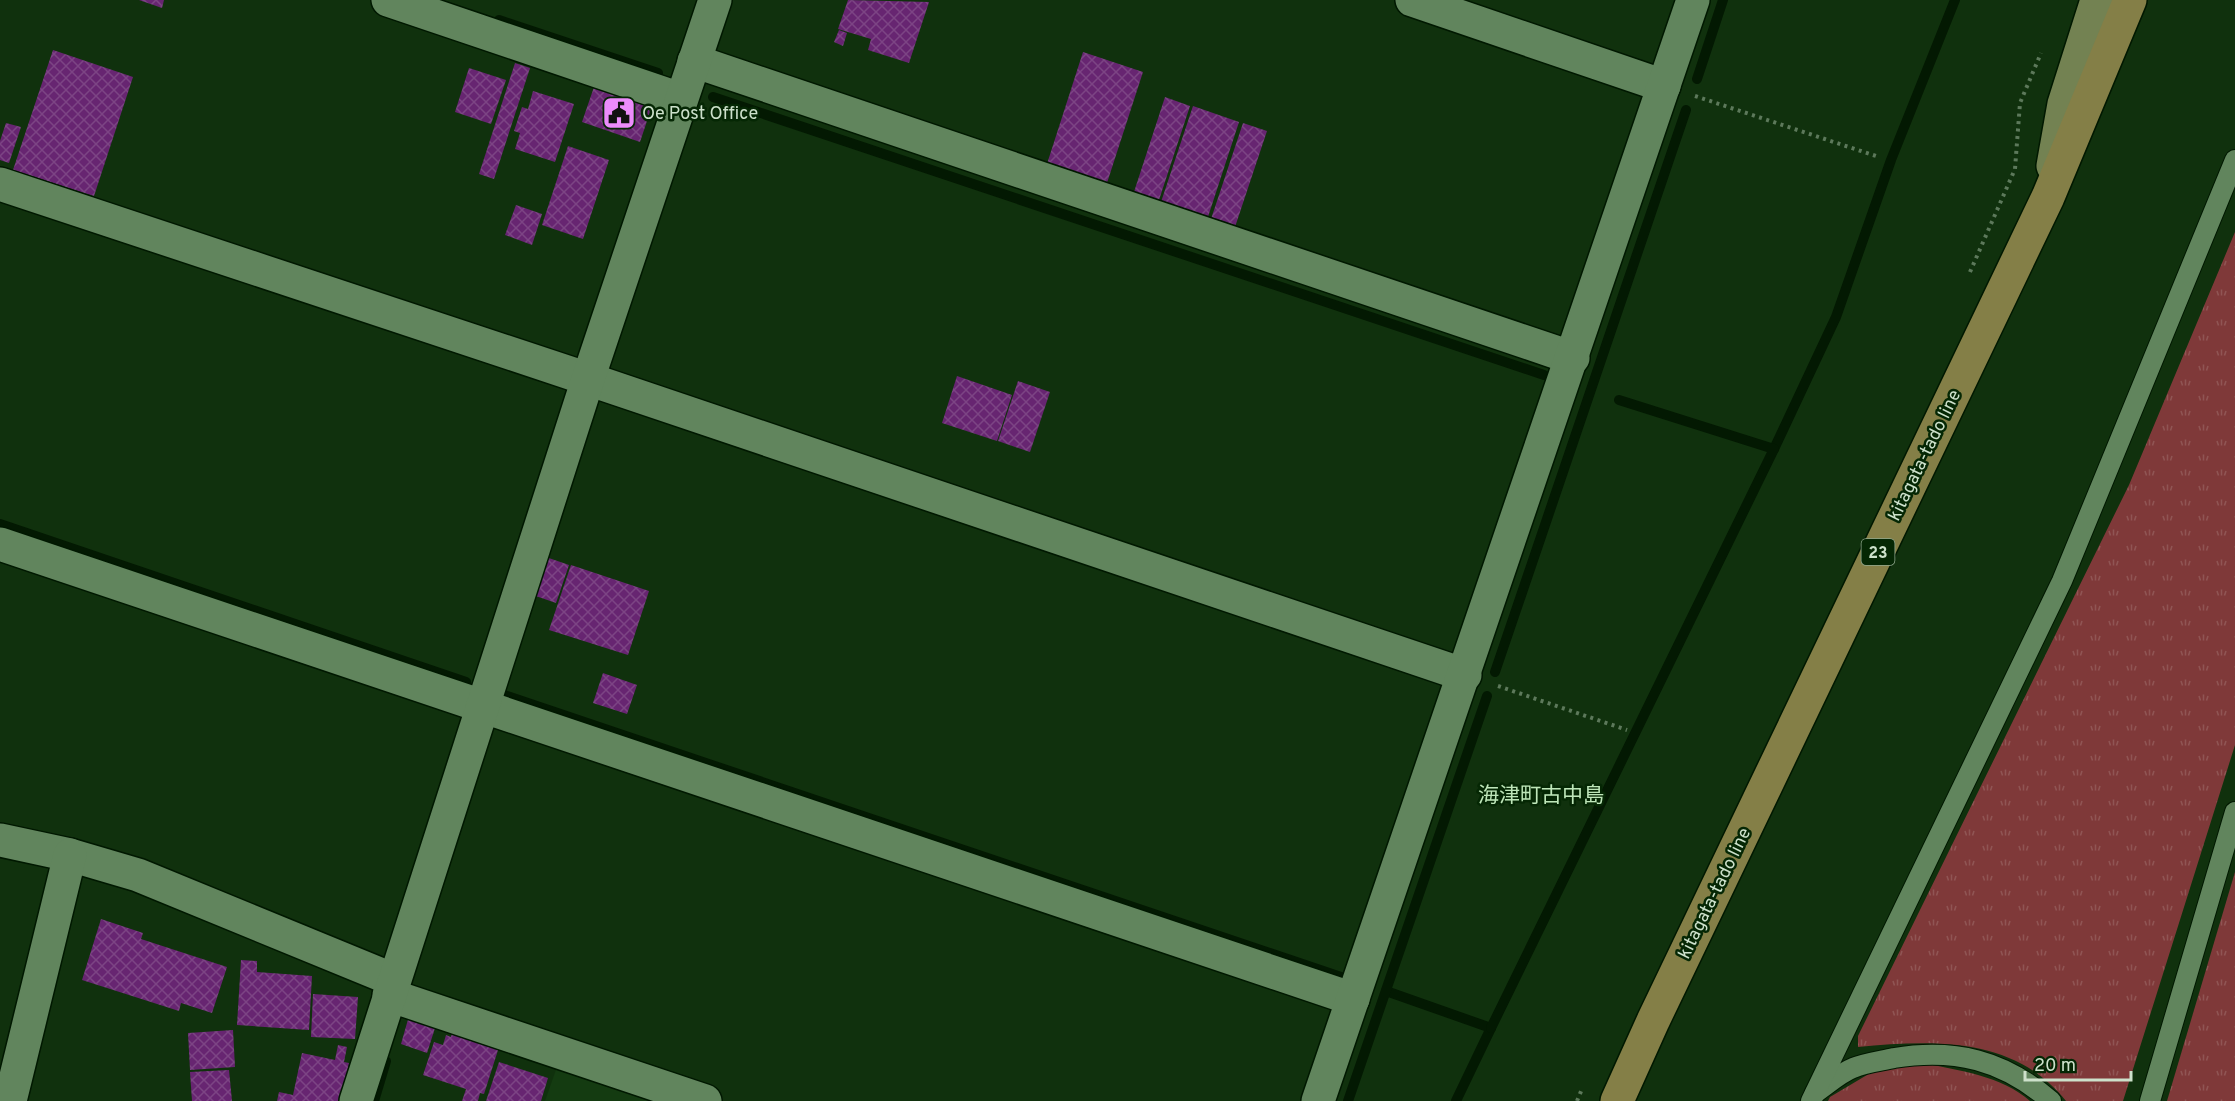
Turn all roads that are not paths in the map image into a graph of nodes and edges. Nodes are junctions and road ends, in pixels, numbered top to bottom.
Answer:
1 (388, 0) edge
2 (715, 0) edge
3 (1412, 0) edge
4 (1693, 0) edge
5 (2097, 0) edge
6 (2130, 0) edge
7 (694, 61) junction
8 (1664, 86) junction
9 (680, 99) junction
10 (2235, 160) edge
11 (0, 184) edge
12 (2048, 197) junction
13 (1573, 358) junction
14 (588, 379) junction
15 (0, 544) edge
16 (1465, 675) junction
17 (483, 706) junction
18 (2235, 812) edge
19 (0, 840) edge
20 (70, 855) junction
21 (392, 987) junction
22 (1353, 999) junction
23 (655, 1093) edge
24 (1813, 1097) edge
25 (10, 1101) edge
26 (356, 1101) edge
27 (705, 1101) edge
28 (1318, 1101) edge
29 (1617, 1101) edge
30 (2051, 1101) edge
31 (2150, 1101) edge

1 - 9 street
2 - 7 street
3 - 8 street
4 - 8 street
5 - 12 main road
6 - 12 main road, kitagata-tado line / 23
7 - 9 street
7 - 13 street
8 - 13 street
9 - 14 street
10 - 24 lane
11 - 14 street
12 - 29 main road, kitagata-tado line / 23
13 - 16 street
14 - 16 street
14 - 17 street
15 - 17 street
16 - 22 street
17 - 21 street
17 - 22 street
18 - 31 lane
19 - 20 street
20 - 21 street
20 - 25 street
21 - 23 street
21 - 26 street
22 - 28 street
23 - 27 street
24 - 30 lane

